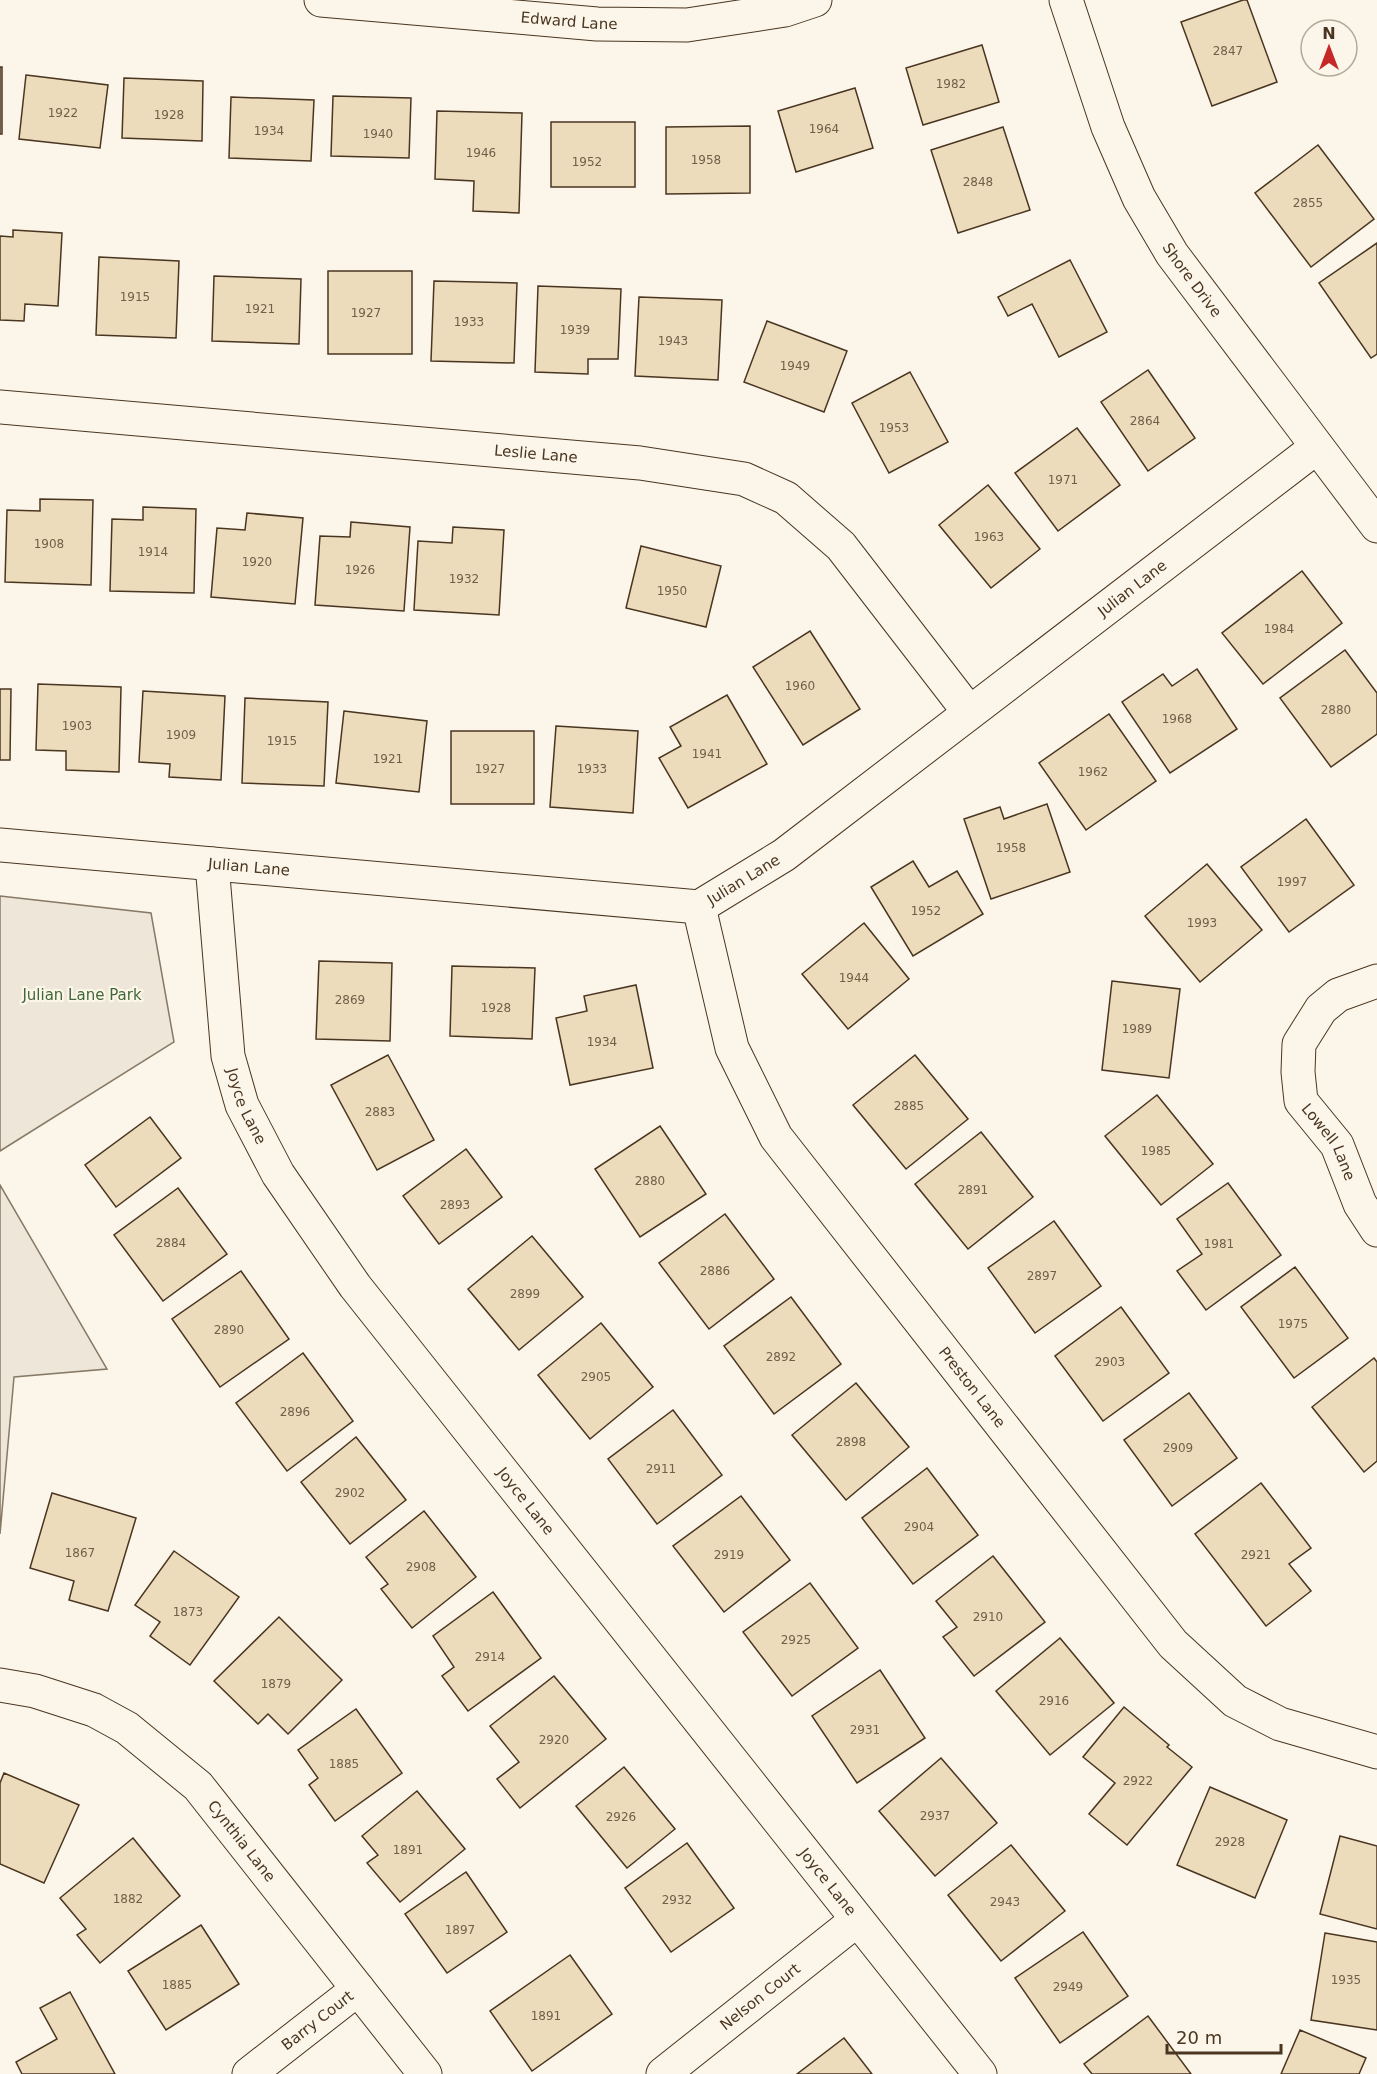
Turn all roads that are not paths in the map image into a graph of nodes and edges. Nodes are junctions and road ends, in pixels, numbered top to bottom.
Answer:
1 (321, 0) edge
2 (815, 0) edge
3 (1066, 0) edge
4 (0, 407) edge
5 (1317, 447) junction
6 (1377, 526) edge
7 (969, 712) junction
8 (0, 844) edge
9 (212, 864) junction
10 (699, 907) junction
11 (1377, 981) edge
12 (1377, 1230) edge
13 (0, 1685) edge
14 (1377, 1752) edge
15 (857, 1920) junction
16 (358, 1989) junction
17 (249, 2074) edge
18 (425, 2074) edge
19 (663, 2074) edge
20 (980, 2074) edge

1 - 2 street, Edward Lane
3 - 5 street, Shore Drive
4 - 7 street, Leslie Lane
5 - 6 street, Shore Drive
5 - 7 street, Julian Lane
7 - 10 street, Julian Lane
8 - 9 street, Julian Lane
9 - 10 street, Julian Lane
9 - 15 street, Joyce Lane
10 - 14 street, Preston Lane
11 - 12 street, Lowell Lane
13 - 16 street, Cynthia Lane
15 - 19 street, Nelson Court
15 - 20 street, Joyce Lane
16 - 17 street, Barry Court
16 - 18 street, Cynthia Lane

